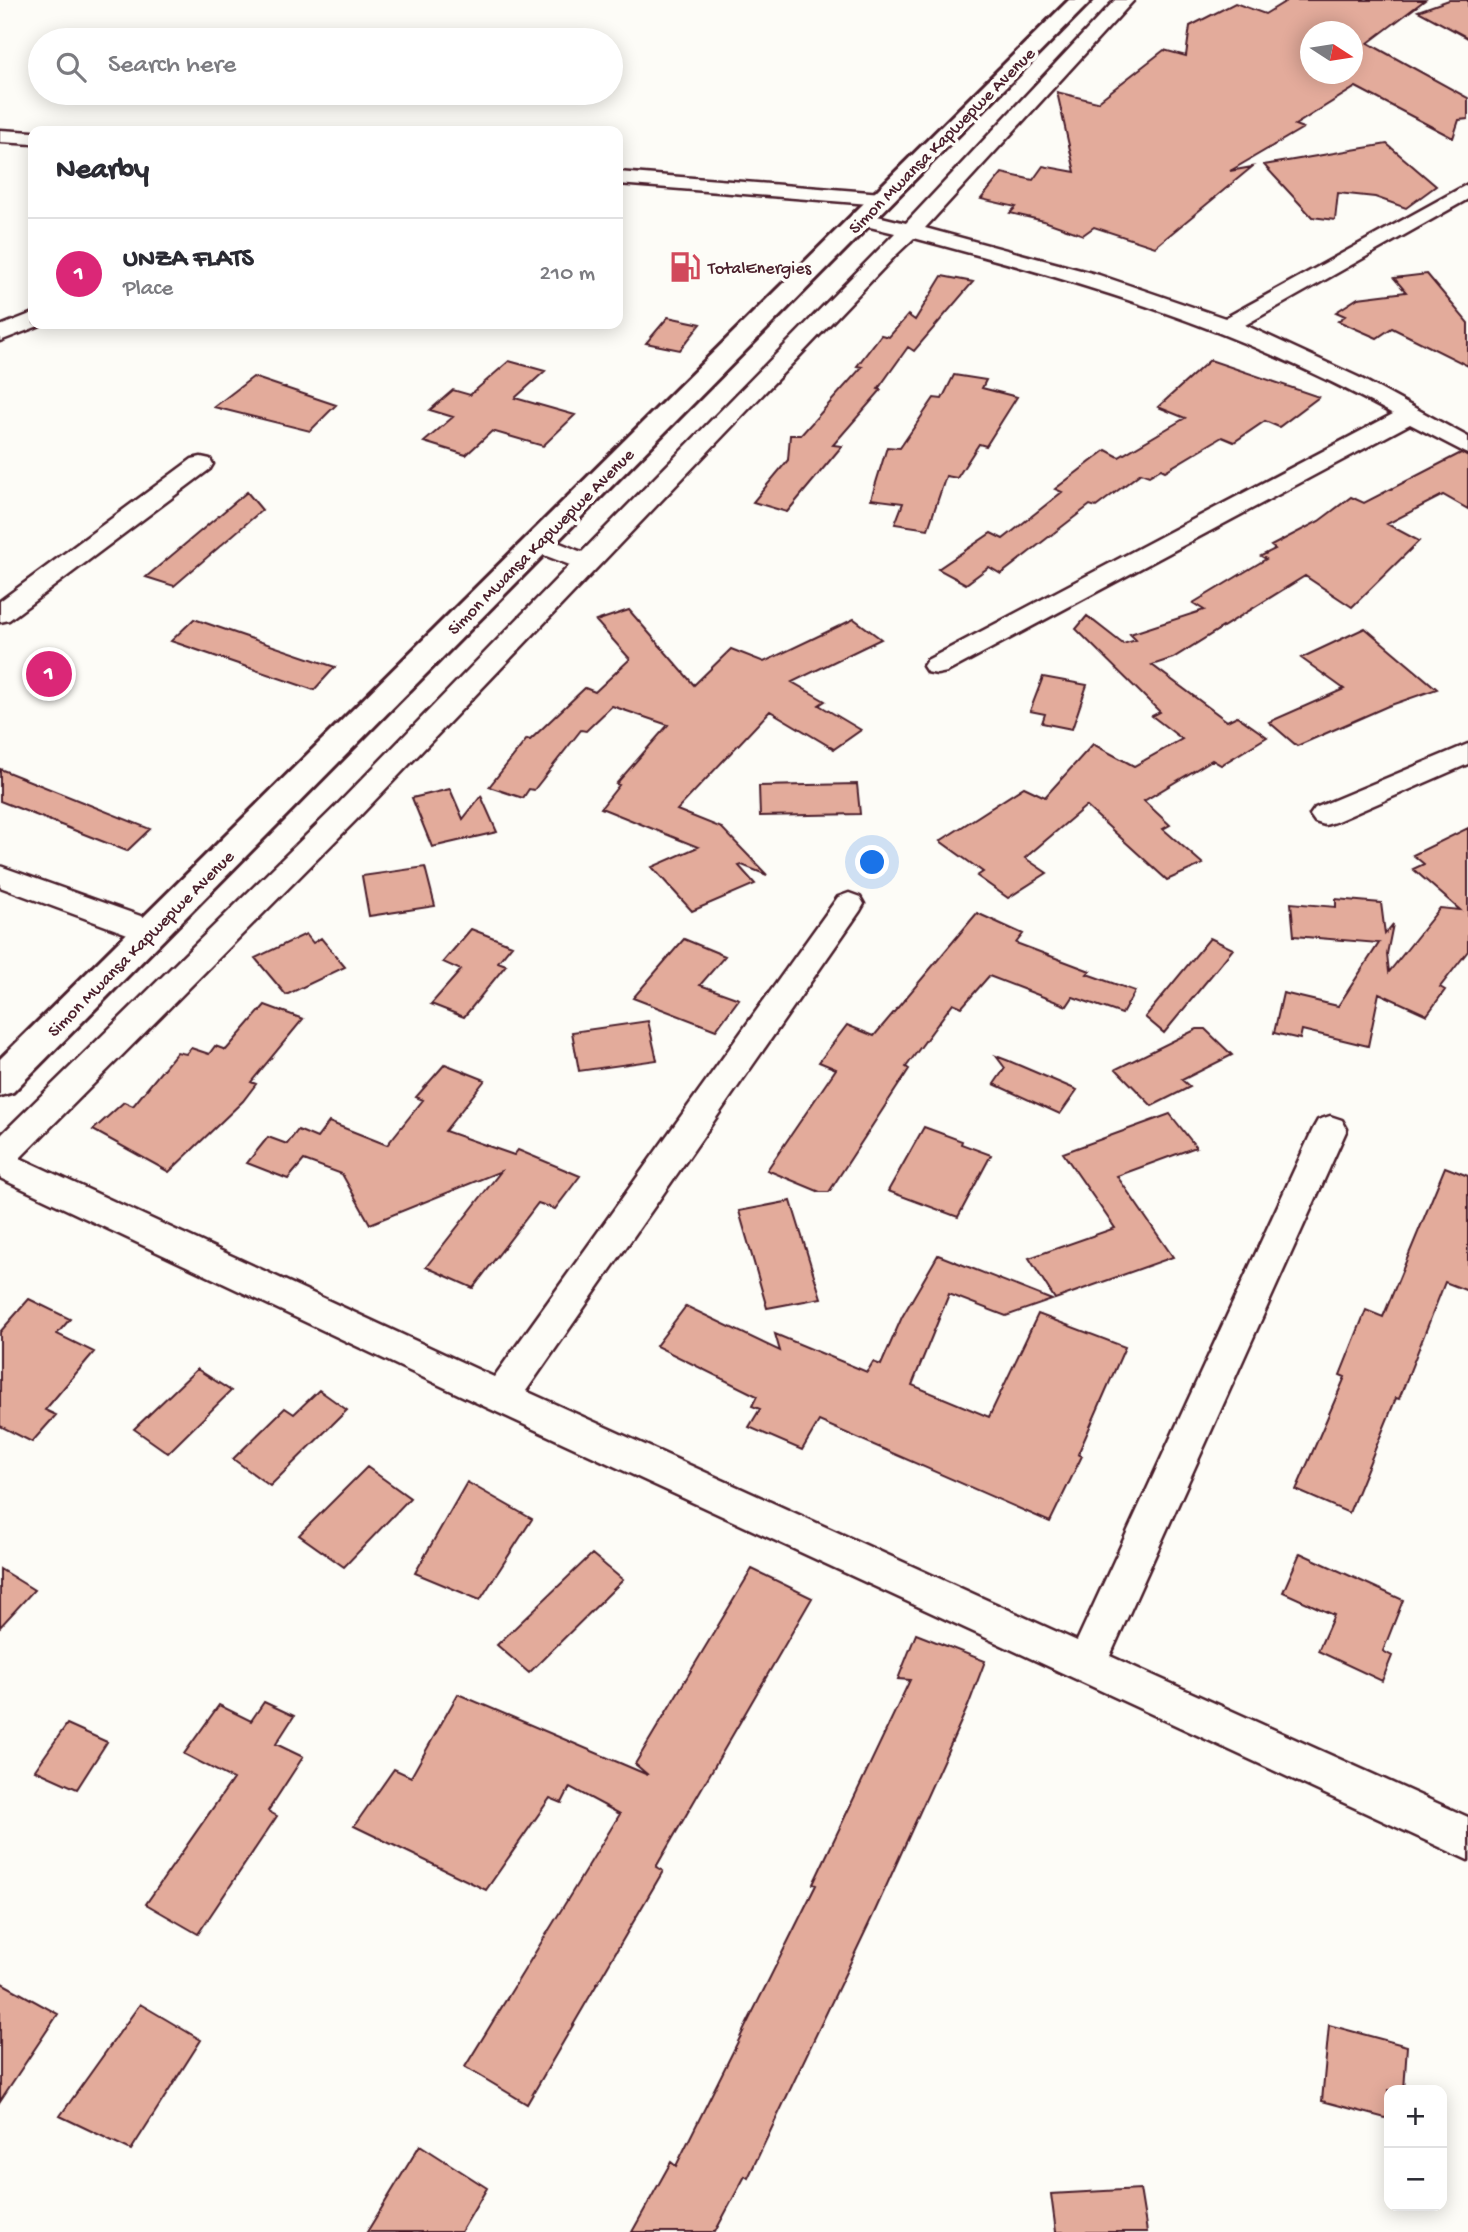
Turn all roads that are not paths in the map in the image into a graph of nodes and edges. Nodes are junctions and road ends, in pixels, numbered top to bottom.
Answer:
1 (1082, 0) edge
2 (1125, 0) edge
3 (0, 136) edge
4 (28, 138) edge
5 (623, 179) edge
6 (1468, 190) edge
7 (872, 209) junction
8 (910, 231) junction
9 (28, 322) edge
10 (1227, 326) junction
11 (0, 334) edge
12 (1411, 414) junction
13 (1468, 447) edge
14 (201, 464) dead end
15 (537, 544) junction
16 (587, 563) junction
17 (0, 614) edge
18 (937, 666) dead end
19 (1468, 753) edge
20 (1325, 815) dead end
21 (0, 876) edge
22 (849, 904) dead end
23 (152, 932) junction
24 (0, 1083) edge
25 (1330, 1129) dead end
26 (0, 1157) edge
27 (0, 1163) edge
28 (501, 1397) junction
29 (1086, 1665) junction
30 (1468, 1839) edge

1 - 7 main road, Simon Mwansa Kapwepwe Avenue
2 - 8 street
3 - 4 street
5 - 7 street
6 - 10 street
7 - 8 street
7 - 15 main road, Simon Mwansa Kapwepwe Avenue
8 - 10 street
8 - 16 street
9 - 11 street
10 - 12 street
12 - 13 street
12 - 18 street
14 - 17 street
15 - 16 street
15 - 23 main road, Simon Mwansa Kapwepwe Avenue
16 - 26 street
19 - 20 street
21 - 23 street
22 - 28 street
23 - 24 main road, Simon Mwansa Kapwepwe Avenue
25 - 29 street
27 - 28 street
28 - 29 street
29 - 30 street

